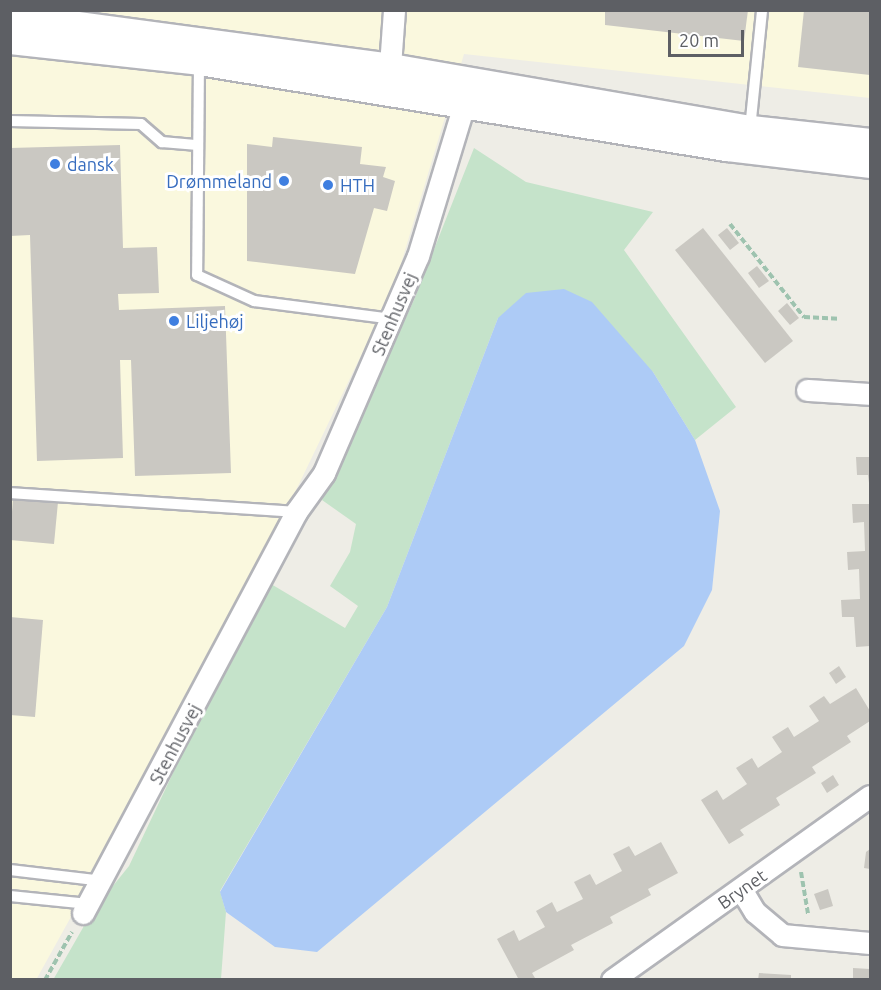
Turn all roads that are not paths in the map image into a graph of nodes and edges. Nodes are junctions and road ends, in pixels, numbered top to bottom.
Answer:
1 (394, 10) edge
2 (762, 10) edge
3 (10, 16) edge
4 (10, 40) edge
5 (201, 51) junction
6 (389, 80) junction
7 (468, 94) junction
8 (10, 121) edge
9 (750, 129) junction
10 (870, 131) edge
11 (818, 136) junction
12 (870, 142) edge
13 (198, 144) junction
14 (870, 164) edge
15 (392, 319) junction
16 (807, 390) dead end
17 (870, 394) edge
18 (10, 493) edge
19 (296, 512) junction
20 (870, 795) edge
21 (10, 870) edge
22 (103, 881) junction
23 (741, 889) junction
24 (10, 896) edge
25 (86, 908) joint
26 (870, 943) edge
27 (612, 980) edge

1 - 6 street
2 - 9 lane
3 - 5 street
4 - 5 street
5 - 6 street
5 - 13 lane
6 - 7 street
7 - 9 street
7 - 14 street
7 - 15 street, Stenhusvej
8 - 13 lane
9 - 11 street
10 - 11 lane
11 - 12 street
13 - 15 lane
15 - 19 street, Stenhusvej
16 - 17 street
18 - 19 lane
19 - 22 street, Stenhusvej
20 - 23 street, Brynet
21 - 22 lane
22 - 25 street, Stenhusvej
23 - 26 street
23 - 27 street, Brynet
24 - 25 lane

